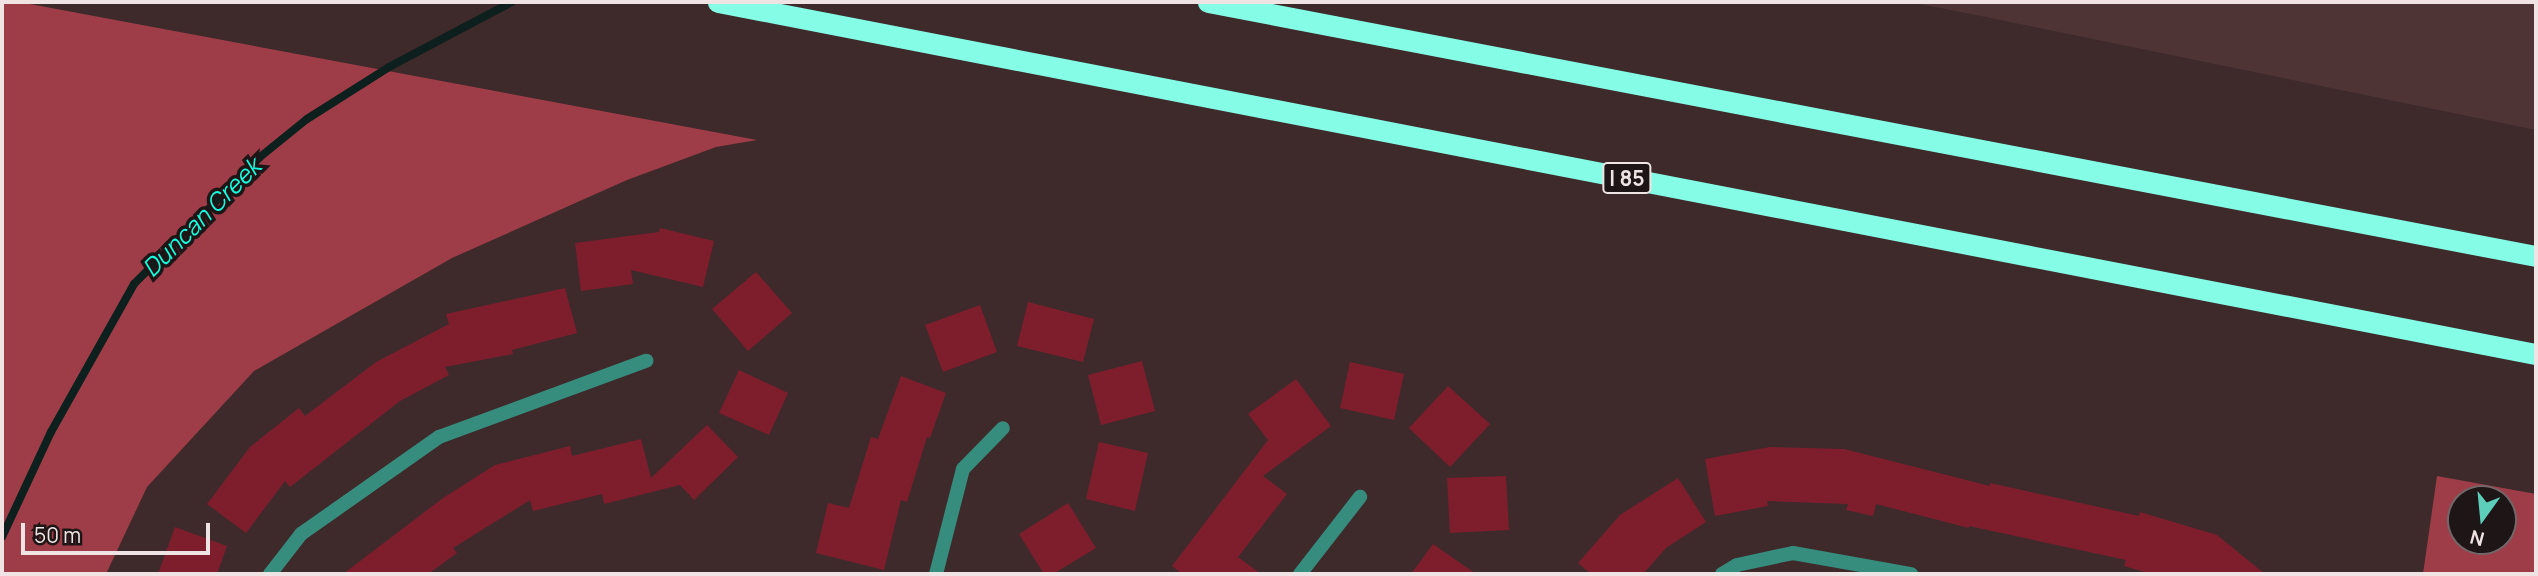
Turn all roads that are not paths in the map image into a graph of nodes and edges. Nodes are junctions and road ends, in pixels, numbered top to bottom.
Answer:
1 (718, 2) edge
2 (1208, 2) edge
3 (2536, 256) edge
4 (2536, 354) edge
5 (646, 361) dead end
6 (1003, 428) dead end
7 (1360, 497) dead end
8 (270, 574) edge
9 (936, 574) edge
10 (1300, 574) edge
11 (1722, 574) edge
12 (1911, 574) edge

1 - 4 highway, I 85
2 - 3 highway
5 - 8 street
6 - 9 street
7 - 10 street
11 - 12 street

